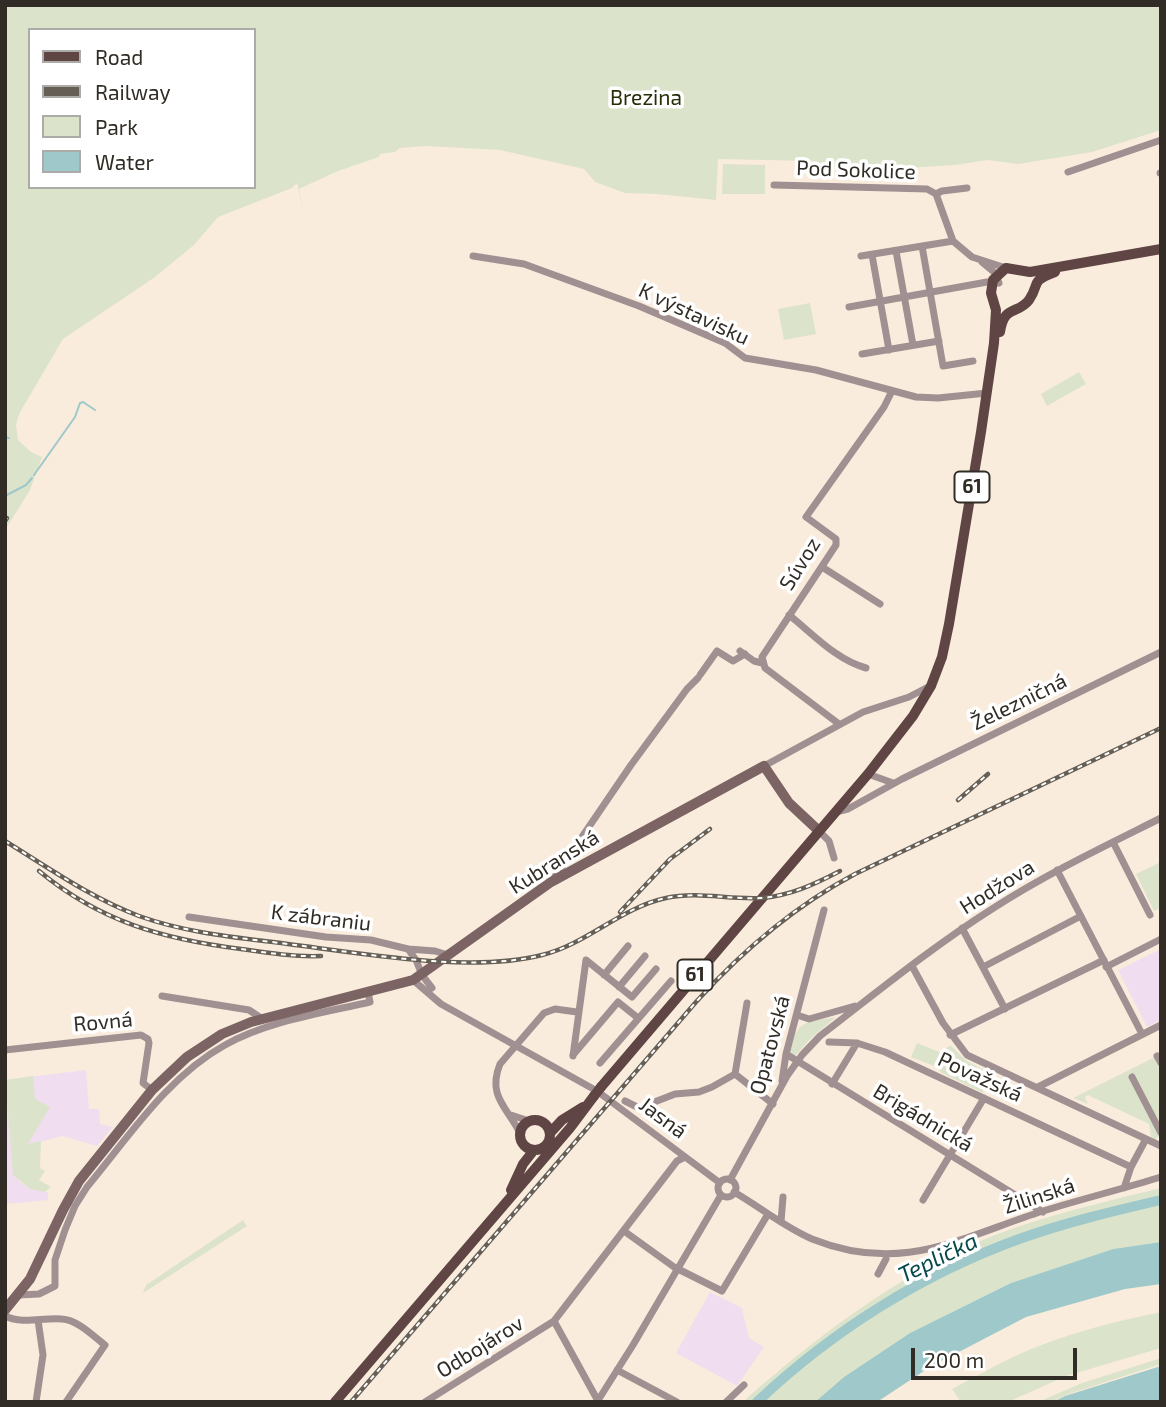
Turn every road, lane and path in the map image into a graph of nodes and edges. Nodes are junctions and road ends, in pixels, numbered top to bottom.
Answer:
1 (1161, 139) edge
2 (1068, 172) dead end
3 (774, 185) dead end
4 (967, 188) dead end
5 (936, 194) junction
6 (953, 241) junction
7 (922, 246) junction
8 (1161, 249) edge
9 (896, 251) junction
10 (872, 255) junction
11 (473, 256) dead end
12 (861, 256) dead end
13 (982, 261) junction
14 (1006, 268) junction
15 (1054, 270) junction
16 (993, 278) junction
17 (1027, 278) junction
18 (930, 292) junction
19 (905, 296) junction
20 (999, 297) junction
21 (880, 300) junction
22 (849, 307) dead end
23 (1029, 307) junction
24 (1016, 308) junction
25 (996, 334) junction
26 (939, 341) junction
27 (913, 345) junction
28 (889, 350) junction
29 (862, 354) dead end
30 (973, 361) dead end
31 (892, 391) junction
32 (987, 393) junction
33 (822, 567) junction
34 (880, 604) dead end
35 (789, 615) junction
36 (1161, 652) edge
37 (762, 663) junction
38 (866, 668) dead end
39 (931, 686) junction
40 (839, 724) junction
41 (764, 766) junction
42 (868, 774) junction
43 (893, 783) junction
44 (835, 813) junction
45 (1161, 818) edge
46 (820, 831) junction
47 (1113, 842) junction
48 (834, 858) dead end
49 (1058, 870) junction
50 (551, 882) junction
51 (824, 910) dead end
52 (1150, 915) dead end
53 (1081, 916) junction
54 (189, 917) dead end
55 (962, 928) junction
56 (1161, 939) edge
57 (628, 946) dead end
58 (408, 949) junction
59 (448, 956) junction
60 (645, 956) dead end
61 (438, 963) junction
62 (1105, 963) junction
63 (912, 966) junction
64 (983, 967) junction
65 (656, 969) dead end
66 (604, 975) junction
67 (417, 978) junction
68 (671, 981) dead end
69 (619, 987) junction
70 (432, 988) junction
71 (162, 996) dead end
72 (747, 1003) dead end
73 (862, 1003) junction
74 (441, 1004) junction
75 (1005, 1009) junction
76 (577, 1012) junction
77 (797, 1015) junction
78 (638, 1018) junction
79 (268, 1020) junction
80 (1161, 1025) edge
81 (575, 1027) junction
82 (1142, 1034) junction
83 (950, 1035) junction
84 (586, 1040) junction
85 (829, 1042) dead end
86 (857, 1043) junction
87 (516, 1044) junction
88 (5, 1050) edge
89 (786, 1054) junction
90 (797, 1061) junction
91 (600, 1063) dead end
92 (184, 1066) junction
93 (735, 1074) junction
94 (1132, 1077) dead end
95 (832, 1084) junction
96 (782, 1085) junction
97 (1038, 1087) junction
98 (152, 1090) junction
99 (594, 1096) junction
100 (984, 1098) junction
101 (144, 1101) junction
102 (625, 1101) dead end
103 (774, 1104) junction
104 (153, 1108) junction
105 (511, 1115) junction
106 (529, 1121) junction
107 (547, 1128) junction
108 (520, 1133) junction
109 (1161, 1133) edge
110 (111, 1139) junction
111 (1146, 1139) junction
112 (1161, 1146) edge
113 (121, 1147) junction
114 (529, 1147) junction
115 (949, 1154) junction
116 (685, 1157) junction
117 (1131, 1167) junction
118 (1161, 1177) edge
119 (730, 1180) junction
120 (720, 1183) junction
121 (83, 1184) junction
122 (1124, 1188) junction
123 (734, 1192) junction
124 (721, 1195) junction
125 (783, 1197) dead end
126 (923, 1200) dead end
127 (502, 1204) junction
128 (1043, 1212) junction
129 (768, 1214) junction
130 (780, 1222) junction
131 (60, 1228) junction
132 (624, 1231) junction
133 (43, 1255) junction
134 (886, 1259) dead end
135 (55, 1260) junction
136 (677, 1269) junction
137 (878, 1274) dead end
138 (19, 1296) junction
139 (5, 1310) edge
140 (5, 1316) edge
141 (38, 1320) junction
142 (554, 1321) junction
143 (617, 1370) junction
144 (744, 1385) dead end
145 (598, 1401) edge
146 (36, 1402) edge
147 (66, 1402) edge
148 (335, 1402) edge
149 (425, 1402) edge
150 (677, 1402) edge
151 (726, 1402) edge

1 - 2 street
3 - 5 street, Pod Sokolice
4 - 5 street, Pod Sokolice
5 - 6 street, Pod Sokolice
6 - 7 street
6 - 13 street
7 - 9 street
7 - 18 street
8 - 15 main road
9 - 10 street
9 - 19 street
10 - 12 street
10 - 21 street
11 - 31 street, K výstavisku
13 - 14 street
13 - 16 street
14 - 16 main road
14 - 17 main road
15 - 17 main road
15 - 23 main road
16 - 17 main road
16 - 18 street
16 - 20 main road, 61
16 - 25 main road, 61
17 - 24 main road, 61
18 - 19 street
18 - 26 street
19 - 21 street
19 - 27 street
20 - 24 main road
20 - 25 main road, 61
21 - 22 street
21 - 28 street
23 - 24 main road
23 - 25 main road
24 - 25 main road, 61
25 - 32 main road, 61
26 - 27 street
26 - 30 street
27 - 28 street
28 - 29 street
31 - 32 street, K výstavisku
31 - 33 street, Súvoz
32 - 39 main road, 61
33 - 34 street
33 - 35 street, Súvoz
35 - 37 street, Súvoz
35 - 38 street
36 - 43 street, Železničná
37 - 40 street
37 - 50 street
39 - 40 street, Kubranská
39 - 42 main road, 61
40 - 41 street, Kubranská
41 - 46 street
41 - 50 street, Kubranská
42 - 43 street
42 - 44 main road, 61
43 - 44 street, Železničná
44 - 46 main road, 61
45 - 47 street, Hodžova
46 - 48 street
46 - 99 main road, 61
47 - 49 street, Hodžova
47 - 52 street
49 - 53 street
49 - 55 street, Hodžova
50 - 59 street, Kubranská
51 - 77 street, Opatovská
53 - 62 street
53 - 64 street
54 - 58 street, K zábraniu
55 - 63 street, Hodžova
55 - 64 street
56 - 62 street
57 - 66 street
58 - 59 street, K zábraniu
58 - 67 street
59 - 61 street, Kubranská
60 - 69 street
61 - 67 street, Kubranská
61 - 70 street
62 - 75 street
62 - 82 street
63 - 73 street, Hodžova
63 - 83 street, Považská
64 - 75 street
65 - 69 street
66 - 69 street
66 - 76 street
67 - 70 street
67 - 74 street, Jasná
67 - 79 street, Kubranská
68 - 78 street
70 - 74 street
71 - 79 street
72 - 93 street
73 - 77 street, Hodžova
73 - 90 street, Hodžova
74 - 87 street, Jasná
75 - 83 street
76 - 81 street
76 - 87 street
77 - 89 street, Opatovská
78 - 84 street
78 - 91 street
79 - 92 street, Kubranská
80 - 82 street
81 - 84 street
81 - 84 street
82 - 97 street
83 - 97 street, Považská
85 - 86 street, Považská
86 - 95 street
86 - 100 street, Považská
87 - 105 street
87 - 116 street, Jasná
88 - 98 street, Rovná
89 - 90 street, Brigádnická
89 - 96 street, Opatovská
90 - 95 street, Brigádnická
90 - 96 street, Hodžova
92 - 98 street, Kubranská
92 - 104 street, Kubranská
93 - 102 street
93 - 103 street
94 - 109 street
95 - 115 street, Brigádnická
96 - 103 street, Opatovská
97 - 111 street, Považská
98 - 101 street, Kubranská
99 - 107 main road, 61
99 - 127 main road, 61
100 - 115 street
100 - 117 street, Považská
101 - 104 street
101 - 110 street, Kubranská
103 - 119 street, Opatovská
104 - 113 street, Kubranská
105 - 106 street
105 - 108 street
106 - 107 main road
106 - 108 main road
107 - 114 main road, 61
108 - 114 main road
110 - 113 street
110 - 121 street, Kubranská
111 - 112 street, Považská
111 - 117 street
113 - 121 street, Kubranská
114 - 127 main road, 61
115 - 126 street
115 - 128 street, Brigádnická
116 - 120 street, Jasná
116 - 132 street
117 - 122 street
118 - 122 street, Žilinská
119 - 120 street
119 - 123 street
120 - 124 street
121 - 131 street, Kubranská
122 - 128 street, Žilinská
123 - 124 street
123 - 129 street, Žilinská
124 - 136 street
125 - 130 street
127 - 148 main road, 61
128 - 130 street, Žilinská
129 - 130 street, Žilinská
129 - 136 street
131 - 133 street, Kubranská
131 - 135 street, Kubranská
132 - 136 street
132 - 142 street
133 - 135 street
133 - 138 street, Kubranská
134 - 137 street
135 - 138 street, Kubranská
136 - 143 street
138 - 139 street, Kubranská
140 - 141 street
141 - 146 street
141 - 147 street
142 - 145 street
142 - 149 street, Odbojárov
143 - 145 street
143 - 150 street
144 - 151 street

